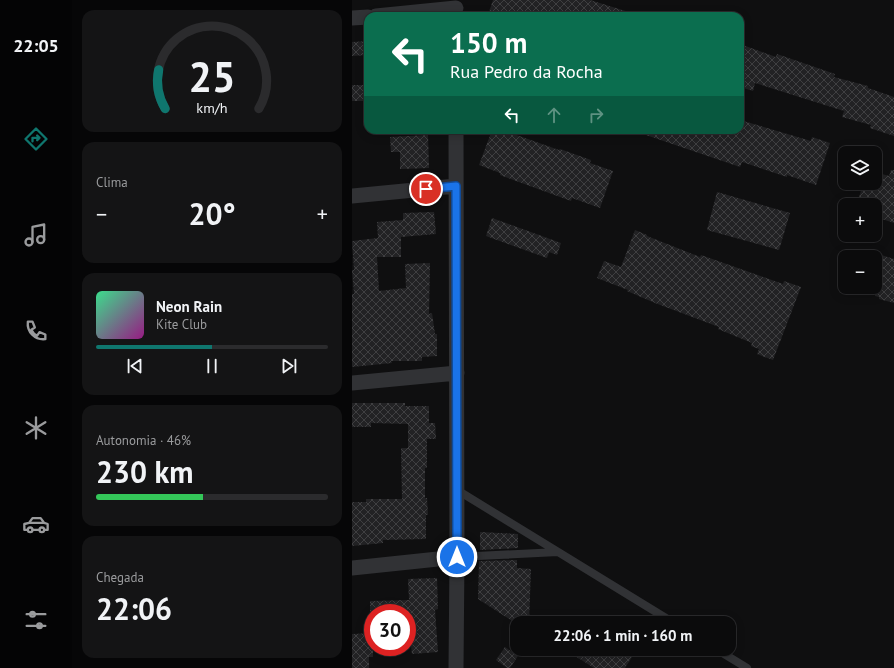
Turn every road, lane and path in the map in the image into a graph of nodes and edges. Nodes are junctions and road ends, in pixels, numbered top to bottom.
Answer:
1 (456, 8) edge
2 (416, 12) edge
3 (364, 17) edge
4 (352, 18) edge
5 (456, 134) edge
6 (456, 186) junction
7 (352, 196) edge
8 (457, 373) junction
9 (352, 383) edge
10 (457, 490) junction
11 (558, 552) junction
12 (457, 557) junction
13 (352, 568) edge
14 (663, 616) edge
15 (727, 656) edge
16 (456, 668) edge
17 (747, 668) edge

1 - 2 street
3 - 4 street
5 - 6 street
6 - 7 street
6 - 8 street
8 - 9 street
8 - 10 street
10 - 11 lane
10 - 12 street
11 - 12 lane
11 - 14 lane
12 - 13 street
12 - 16 street
15 - 17 lane

